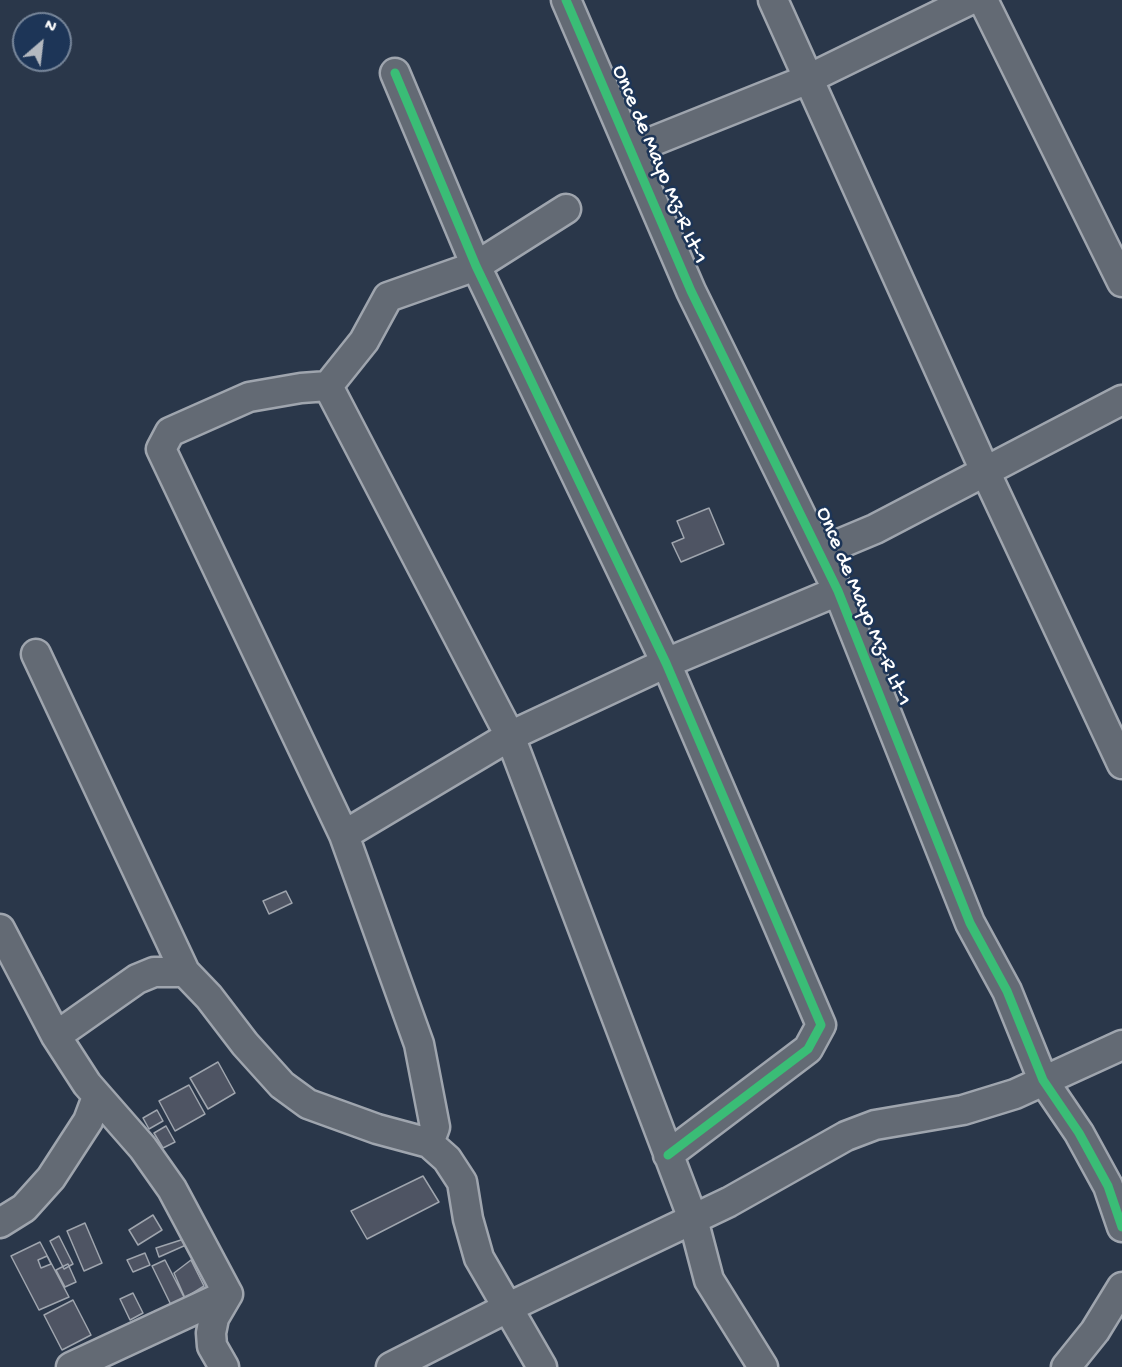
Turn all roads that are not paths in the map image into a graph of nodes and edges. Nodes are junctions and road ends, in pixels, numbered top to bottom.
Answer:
1 (566, 0) edge
2 (772, 0) edge
3 (970, 0) edge
4 (983, 0) edge
5 (395, 73) dead end
6 (806, 80) junction
7 (631, 150) junction
8 (566, 209) dead end
9 (476, 266) junction
10 (1122, 282) edge
11 (327, 386) junction
12 (1122, 400) edge
13 (985, 471) junction
14 (820, 552) junction
15 (838, 591) junction
16 (36, 654) dead end
17 (666, 663) junction
18 (510, 736) junction
19 (1122, 764) edge
20 (344, 835) junction
21 (0, 929) edge
22 (185, 972) junction
23 (56, 1036) junction
24 (1122, 1046) edge
25 (1043, 1080) junction
26 (97, 1097) junction
27 (429, 1143) junction
28 (668, 1155) junction
29 (693, 1219) junction
30 (0, 1223) edge
31 (1122, 1227) edge
32 (1122, 1287) edge
33 (228, 1294) junction
34 (509, 1307) junction
35 (71, 1367) edge
36 (224, 1367) edge
37 (391, 1367) edge
38 (542, 1367) edge
39 (763, 1367) edge
40 (1066, 1367) edge

1 - 7 street, Once de Mayo Mz-R Lt-1
2 - 6 street
3 - 6 street
4 - 10 street
5 - 9 street
6 - 7 street
6 - 13 street
7 - 14 street, Once de Mayo Mz-R Lt-1
8 - 9 street
9 - 11 street
9 - 17 street
11 - 18 street
11 - 20 street
12 - 13 street
13 - 14 street
13 - 19 street
14 - 15 street, Once de Mayo Mz-R Lt-1
15 - 17 street
15 - 25 street, Once de Mayo Mz-R Lt-1
16 - 22 street
17 - 18 street
17 - 28 street
18 - 20 street
18 - 28 street
20 - 27 street
21 - 23 street
22 - 23 street
22 - 27 street
23 - 26 street
24 - 25 street
25 - 29 street
25 - 31 street, Once de Mayo Mz-R Lt-1
26 - 30 street
26 - 33 street
27 - 34 street
28 - 29 street
29 - 34 street
29 - 39 street
32 - 40 street
33 - 35 street
33 - 36 street
34 - 37 street
34 - 38 street

